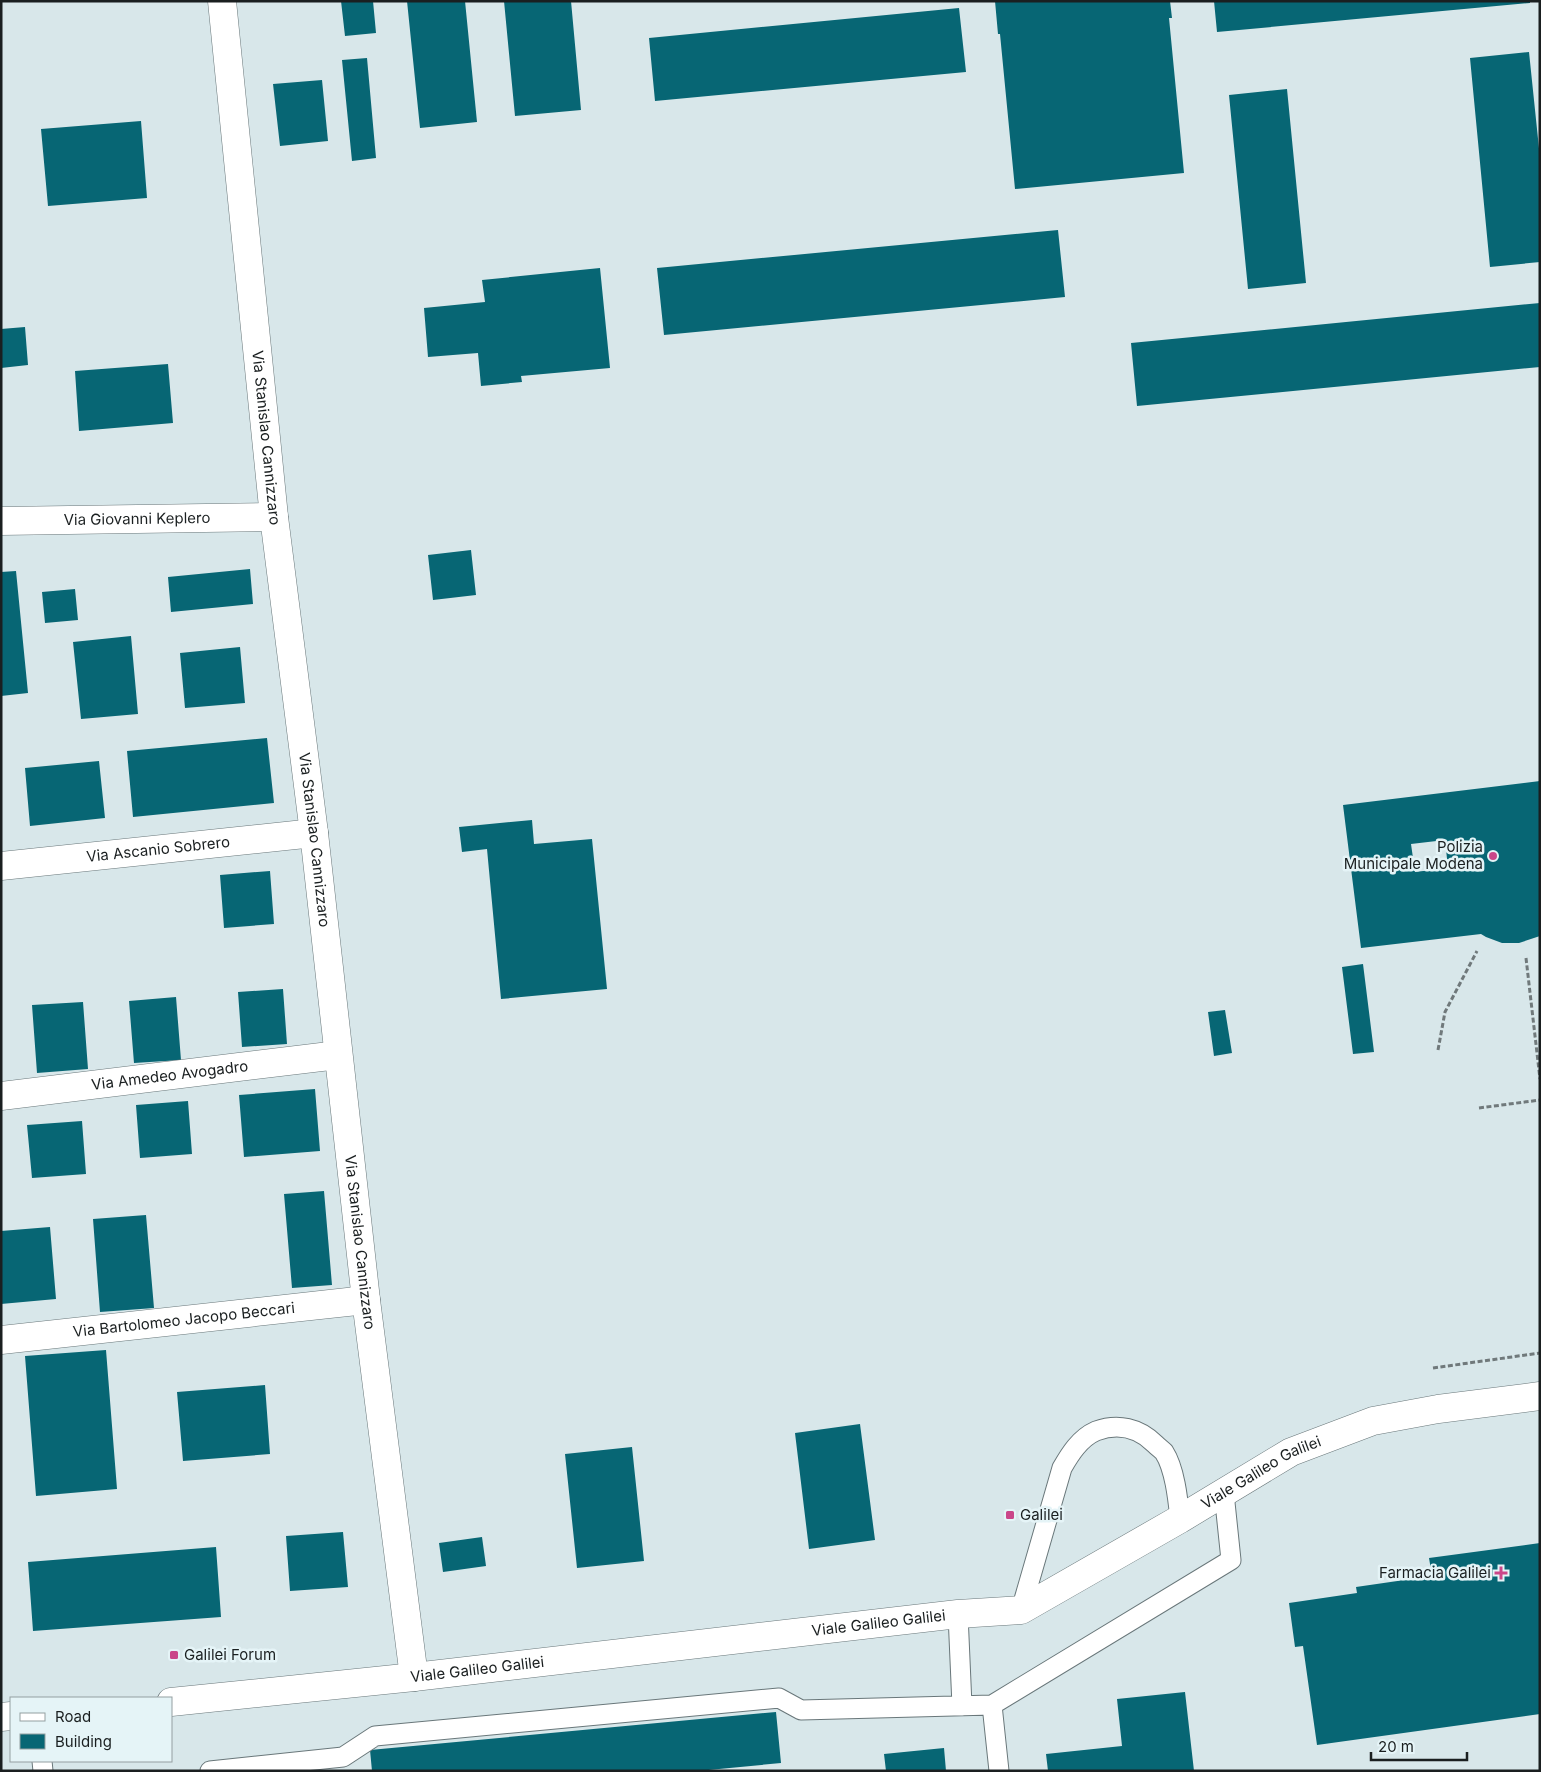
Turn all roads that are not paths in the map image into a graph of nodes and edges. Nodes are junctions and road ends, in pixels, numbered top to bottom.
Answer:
1 (222, 1) edge
2 (274, 517) junction
3 (1, 521) edge
4 (314, 833) junction
5 (1, 866) edge
6 (338, 1055) junction
7 (1, 1096) edge
8 (366, 1300) junction
9 (1, 1340) edge
10 (1540, 1396) edge
11 (1224, 1493) junction
12 (1180, 1519) junction
13 (1021, 1610) junction
14 (958, 1614) junction
15 (414, 1676) junction
16 (172, 1702) edge
17 (992, 1705) junction
18 (962, 1706) junction
19 (210, 1771) edge
20 (998, 1771) edge

1 - 2 street, Via Stanislao Cannizzaro
2 - 3 street, Via Giovanni Keplero
2 - 4 street, Via Stanislao Cannizzaro
4 - 5 street, Via Ascanio Sobrero
4 - 6 street, Via Stanislao Cannizzaro
6 - 7 street, Via Amedeo Avogadro
6 - 8 street, Via Stanislao Cannizzaro
8 - 9 street, Via Bartolomeo Jacopo Beccari
8 - 15 street, Via Stanislao Cannizzaro
10 - 11 street, Viale Galileo Galilei
11 - 12 street, Viale Galileo Galilei
11 - 17 lane
12 - 13 street, Viale Galileo Galilei
12 - 13 lane
13 - 14 street, Viale Galileo Galilei
14 - 15 street, Viale Galileo Galilei
14 - 18 lane
15 - 16 street, Viale Galileo Galilei
17 - 18 lane
17 - 20 lane
18 - 19 lane

